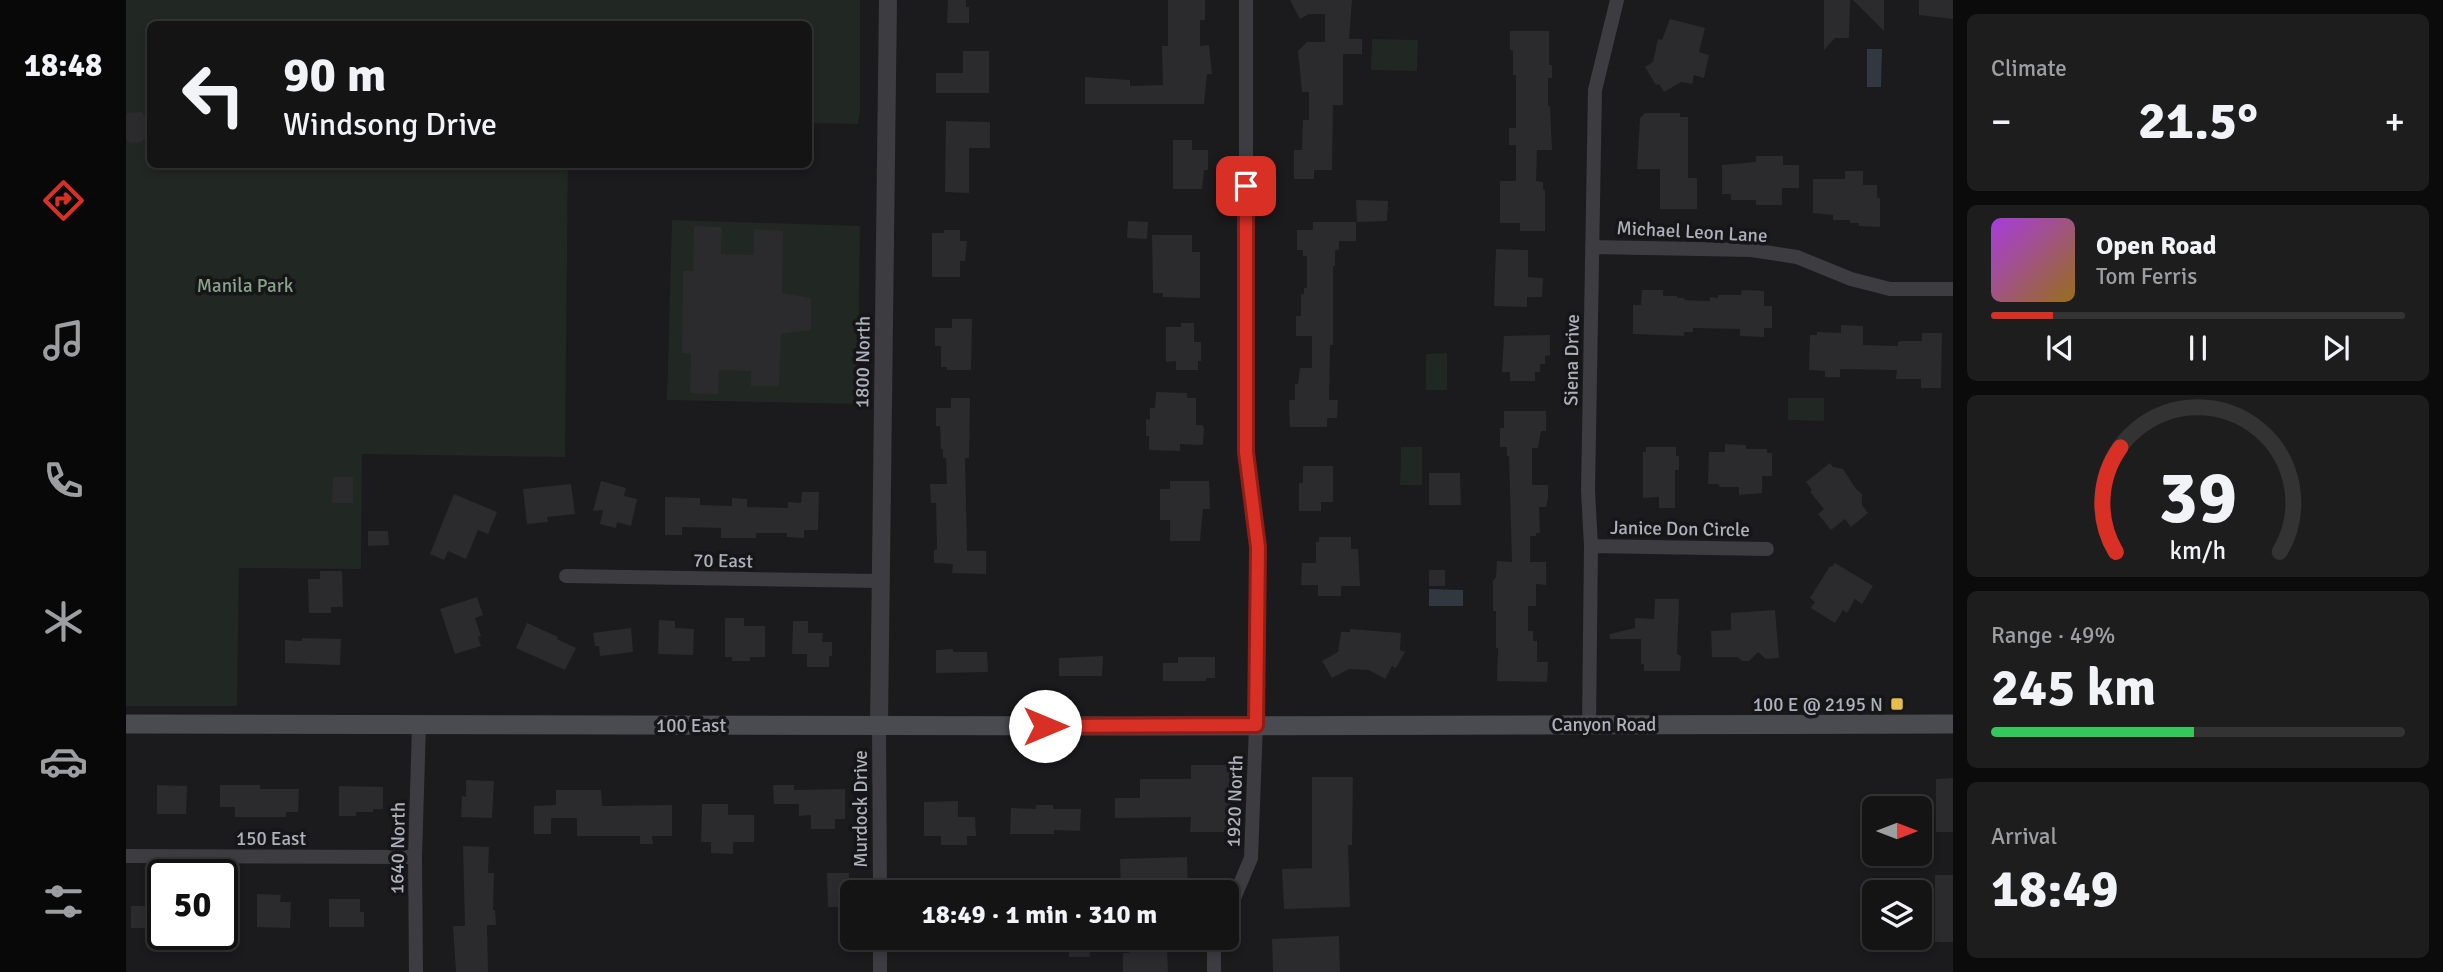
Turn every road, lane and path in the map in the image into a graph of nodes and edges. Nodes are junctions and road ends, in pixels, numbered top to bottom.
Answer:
1 (888, 0) edge
2 (1246, 0) edge
3 (1617, 0) edge
4 (1592, 247) junction
5 (1953, 289) edge
6 (1591, 546) junction
7 (1767, 549) dead end
8 (566, 576) dead end
9 (880, 581) junction
10 (126, 724) edge
11 (1589, 724) junction
12 (1953, 724) edge
13 (419, 725) junction
14 (880, 725) junction
15 (1256, 725) junction
16 (126, 856) edge
17 (415, 857) junction
18 (880, 880) edge
19 (1239, 886) edge
20 (880, 950) edge
21 (1214, 950) edge
22 (416, 972) edge
23 (880, 972) edge
24 (1214, 972) edge

1 - 9 street, 1800 North
2 - 15 street, 1920 North
3 - 4 street, Siena Drive
4 - 5 street, Michael Leon Lane
4 - 6 street, Siena Drive
6 - 7 street, Janice Don Circle
6 - 11 street, Siena Drive
8 - 9 street, 70 East
9 - 14 street, 1800 North
10 - 13 main road, 100 East
11 - 12 main road, Canyon Road
11 - 15 main road, Canyon Road
13 - 14 main road, 100 East
13 - 17 street, 1640 North
14 - 15 main road, 100 East
14 - 18 street, Murdock Drive
15 - 19 street, 1920 North
16 - 17 street, 150 East
17 - 22 street, 1640 North
20 - 23 street
21 - 24 street

